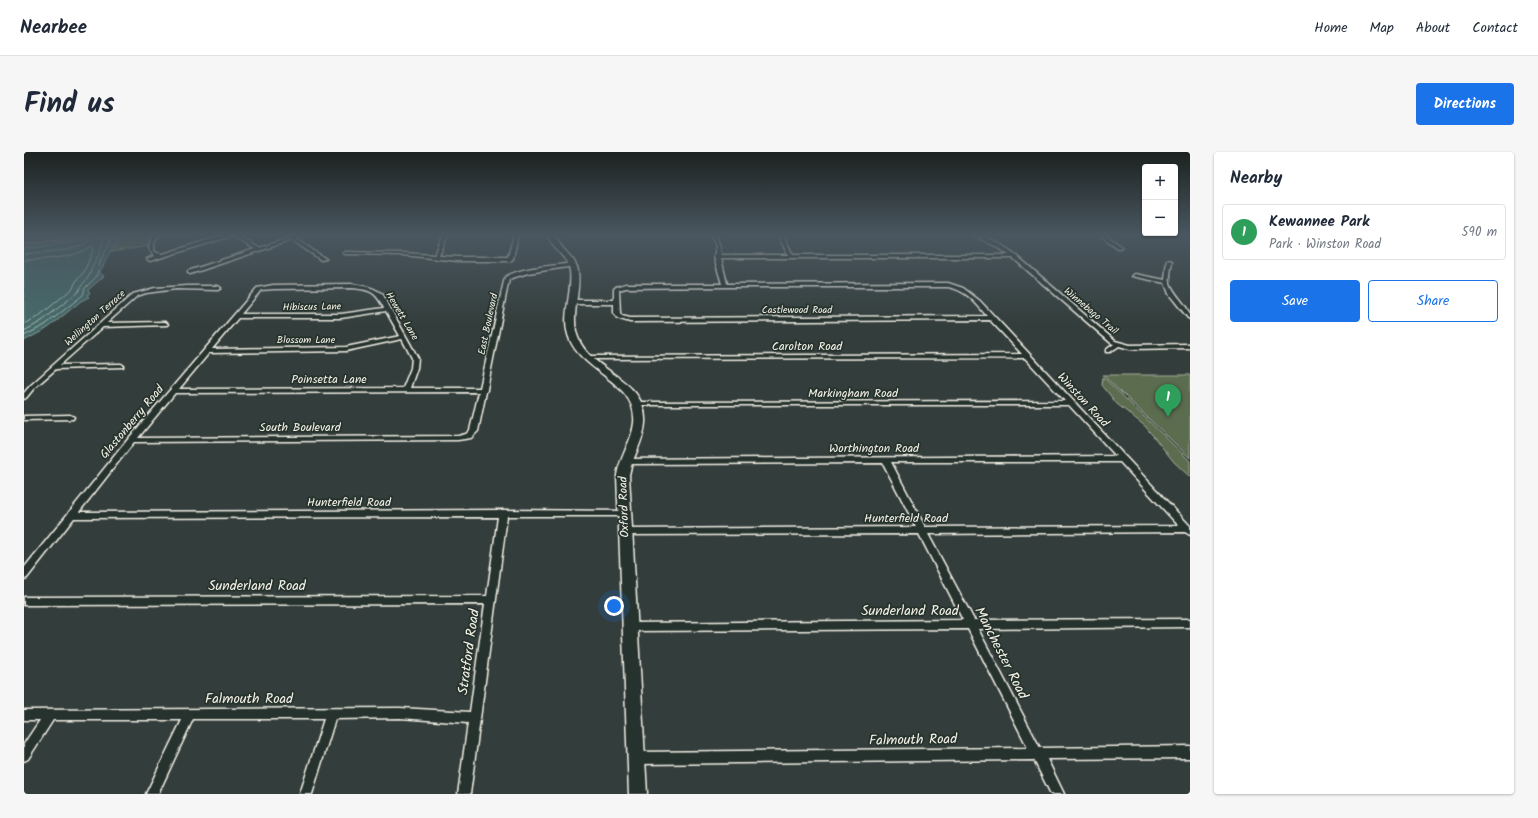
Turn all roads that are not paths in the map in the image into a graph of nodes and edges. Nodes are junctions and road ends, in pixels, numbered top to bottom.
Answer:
1 (212, 265) edge
2 (572, 265) joint
3 (719, 265) edge
4 (1024, 265) edge
5 (1169, 265) edge
6 (190, 272) dead end
7 (1135, 276) dead end
8 (1167, 282) junction
9 (725, 286) junction
10 (218, 288) dead end
11 (263, 288) joint
12 (573, 302) junction
13 (616, 302) junction
14 (388, 309) junction
15 (235, 316) junction
16 (1190, 317) edge
17 (992, 318) junction
18 (165, 324) dead end
19 (100, 325) junction
20 (404, 337) junction
21 (1118, 344) junction
22 (1190, 346) edge
23 (207, 350) junction
24 (1108, 350) dead end
25 (1027, 356) junction
26 (588, 358) junction
27 (121, 366) dead end
28 (54, 367) junction
29 (406, 390) junction
30 (484, 390) junction
31 (173, 391) junction
32 (24, 397) edge
33 (1070, 403) junction
34 (637, 404) junction
35 (70, 417) dead end
36 (24, 418) edge
37 (468, 436) joint
38 (132, 440) junction
39 (1123, 459) junction
40 (886, 460) junction
41 (626, 462) junction
42 (503, 513) junction
43 (624, 513) junction
44 (74, 514) junction
45 (922, 530) junction
46 (1188, 530) edge
47 (625, 532) junction
48 (24, 575) edge
49 (490, 600) junction
50 (24, 601) edge
51 (1190, 623) edge
52 (970, 624) junction
53 (630, 627) junction
54 (190, 714) junction
55 (331, 714) junction
56 (24, 715) edge
57 (50, 715) junction
58 (474, 718) junction
59 (1190, 752) edge
60 (1037, 753) junction
61 (24, 755) edge
62 (636, 758) junction
63 (152, 794) edge
64 (306, 794) edge
65 (464, 794) edge
66 (638, 794) edge
67 (1058, 794) edge

1 - 6 street
2 - 12 street, Oxford Road
2 - 30 street, East Boulevard
3 - 9 street
4 - 21 street, Winnebago Trail
5 - 8 street
7 - 8 street
8 - 16 street
9 - 13 street
9 - 17 street, Winston Road
10 - 19 street, Wellington Terrace
11 - 14 street, Hewett Lane
11 - 15 street, Glastonberry Road
12 - 13 street
12 - 26 street, Oxford Road
13 - 17 street, Castlewood Road
14 - 15 street, Hibiscus Lane
14 - 20 street, Hewett Lane
15 - 23 street, Glastonberry Road
17 - 25 street, Winston Road
18 - 19 street
19 - 28 street, Wellington Terrace
20 - 23 street, Blossom Lane
20 - 29 street, Hewett Lane
21 - 22 street
21 - 24 street
23 - 31 street, Glastonberry Road
25 - 26 street, Carolton Road
25 - 33 street, Winston Road
26 - 34 street, Oxford Road
27 - 28 street
28 - 32 street, Wellington Terrace
29 - 30 street, Poinsetta Lane
29 - 31 street, Poinsetta Lane
30 - 37 street, East Boulevard
31 - 38 street, Glastonberry Road
33 - 34 street, Markingham Road
33 - 39 street, Winston Road
34 - 41 street, Oxford Road
35 - 36 street
37 - 38 street, South Boulevard
38 - 44 street, Glastonberry Road
39 - 40 street, Worthington Road
39 - 46 street, Winston Road
40 - 41 street, Worthington Road
40 - 45 street, Manchester Road
41 - 43 street, Oxford Road
42 - 43 street, Hunterfield Road
42 - 44 street, Hunterfield Road
42 - 49 street, Stratford Road
43 - 47 street, Oxford Road
44 - 48 street, Glastonberry Road
45 - 46 street, Hunterfield Road
45 - 47 street, Hunterfield Road
45 - 52 street, Manchester Road
47 - 53 street, Oxford Road
49 - 50 street, Sunderland Road
49 - 58 street, Stratford Road
51 - 52 street, Sunderland Road
52 - 53 street, Sunderland Road
52 - 60 street, Manchester Road
53 - 62 street, Oxford Road
54 - 55 street, Falmouth Road
54 - 57 street, Falmouth Road
54 - 63 street
55 - 58 street, Falmouth Road
55 - 64 street
56 - 57 street, Falmouth Road
57 - 61 street
58 - 65 street, Stratford Road
59 - 60 street, Falmouth Road
60 - 62 street, Falmouth Road
60 - 67 street, Manchester Road
62 - 66 street, Oxford Road

